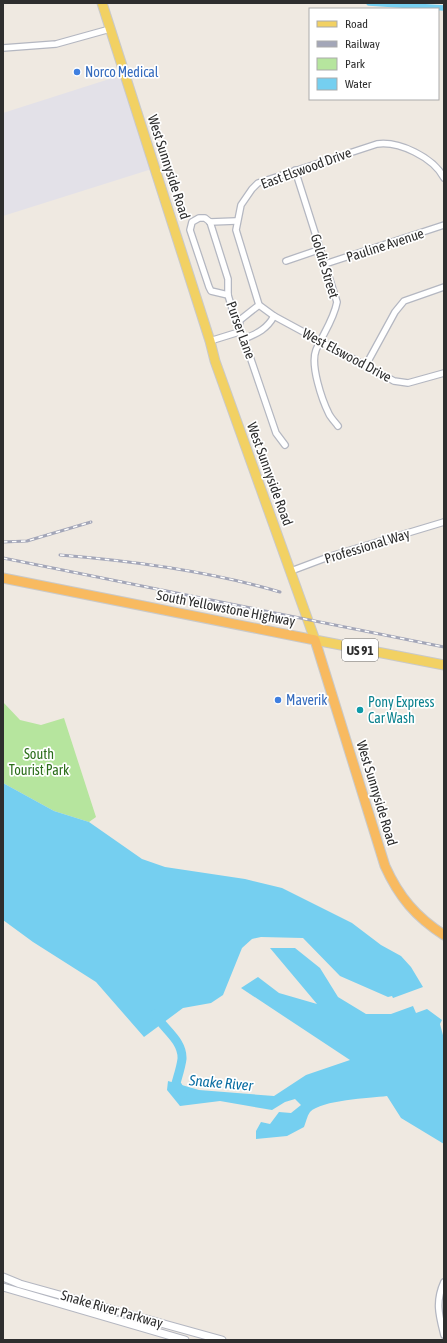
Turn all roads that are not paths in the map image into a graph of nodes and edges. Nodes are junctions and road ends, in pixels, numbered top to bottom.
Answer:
1 (102, 3) edge
2 (110, 29) junction
3 (3, 48) edge
4 (295, 170) junction
5 (444, 178) edge
6 (236, 221) junction
7 (210, 222) junction
8 (444, 226) edge
9 (321, 249) junction
10 (286, 260) dead end
11 (326, 264) junction
12 (444, 287) edge
13 (228, 295) junction
14 (259, 305) junction
15 (274, 316) junction
16 (239, 332) junction
17 (244, 338) junction
18 (321, 341) junction
19 (210, 342) junction
20 (366, 365) junction
21 (444, 373) edge
22 (338, 426) dead end
23 (285, 445) dead end
24 (444, 522) edge
25 (291, 571) junction
26 (3, 578) edge
27 (315, 640) junction
28 (444, 665) edge
29 (444, 935) edge
30 (3, 1277) edge
31 (444, 1282) edge
32 (3, 1287) edge
33 (444, 1335) edge
34 (186, 1340) edge
35 (222, 1340) edge

1 - 2 main road, West Sunnyside Road
2 - 3 street
2 - 19 main road, West Sunnyside Road
4 - 5 street, East Elswood Drive
4 - 6 street, East Elswood Drive
4 - 9 street, Goldie Street
6 - 7 street
6 - 14 street, East Elswood Drive
7 - 13 street
7 - 13 street, Purser Lane
8 - 11 street, Pauline Avenue
9 - 10 street
9 - 11 street, Goldie Street
11 - 18 street, Goldie Street
12 - 20 street
13 - 16 street, Purser Lane
14 - 15 street
14 - 16 street
15 - 17 street
15 - 18 street, West Elswood Drive
16 - 17 street, Purser Lane
16 - 19 street
17 - 23 street, Purser Lane
18 - 20 street, West Elswood Drive
18 - 22 street, Goldie Street
19 - 25 main road, West Sunnyside Road
20 - 21 street, West Elswood Drive
24 - 25 street, Professional Way
25 - 27 main road, West Sunnyside Road
26 - 27 highway, South Yellowstone Highway
27 - 28 main road, South Yellowstone Highway / US 91
27 - 29 highway, West Sunnyside Road
30 - 35 street, Snake River Parkway
31 - 33 street
32 - 34 street, Snake River Parkway

